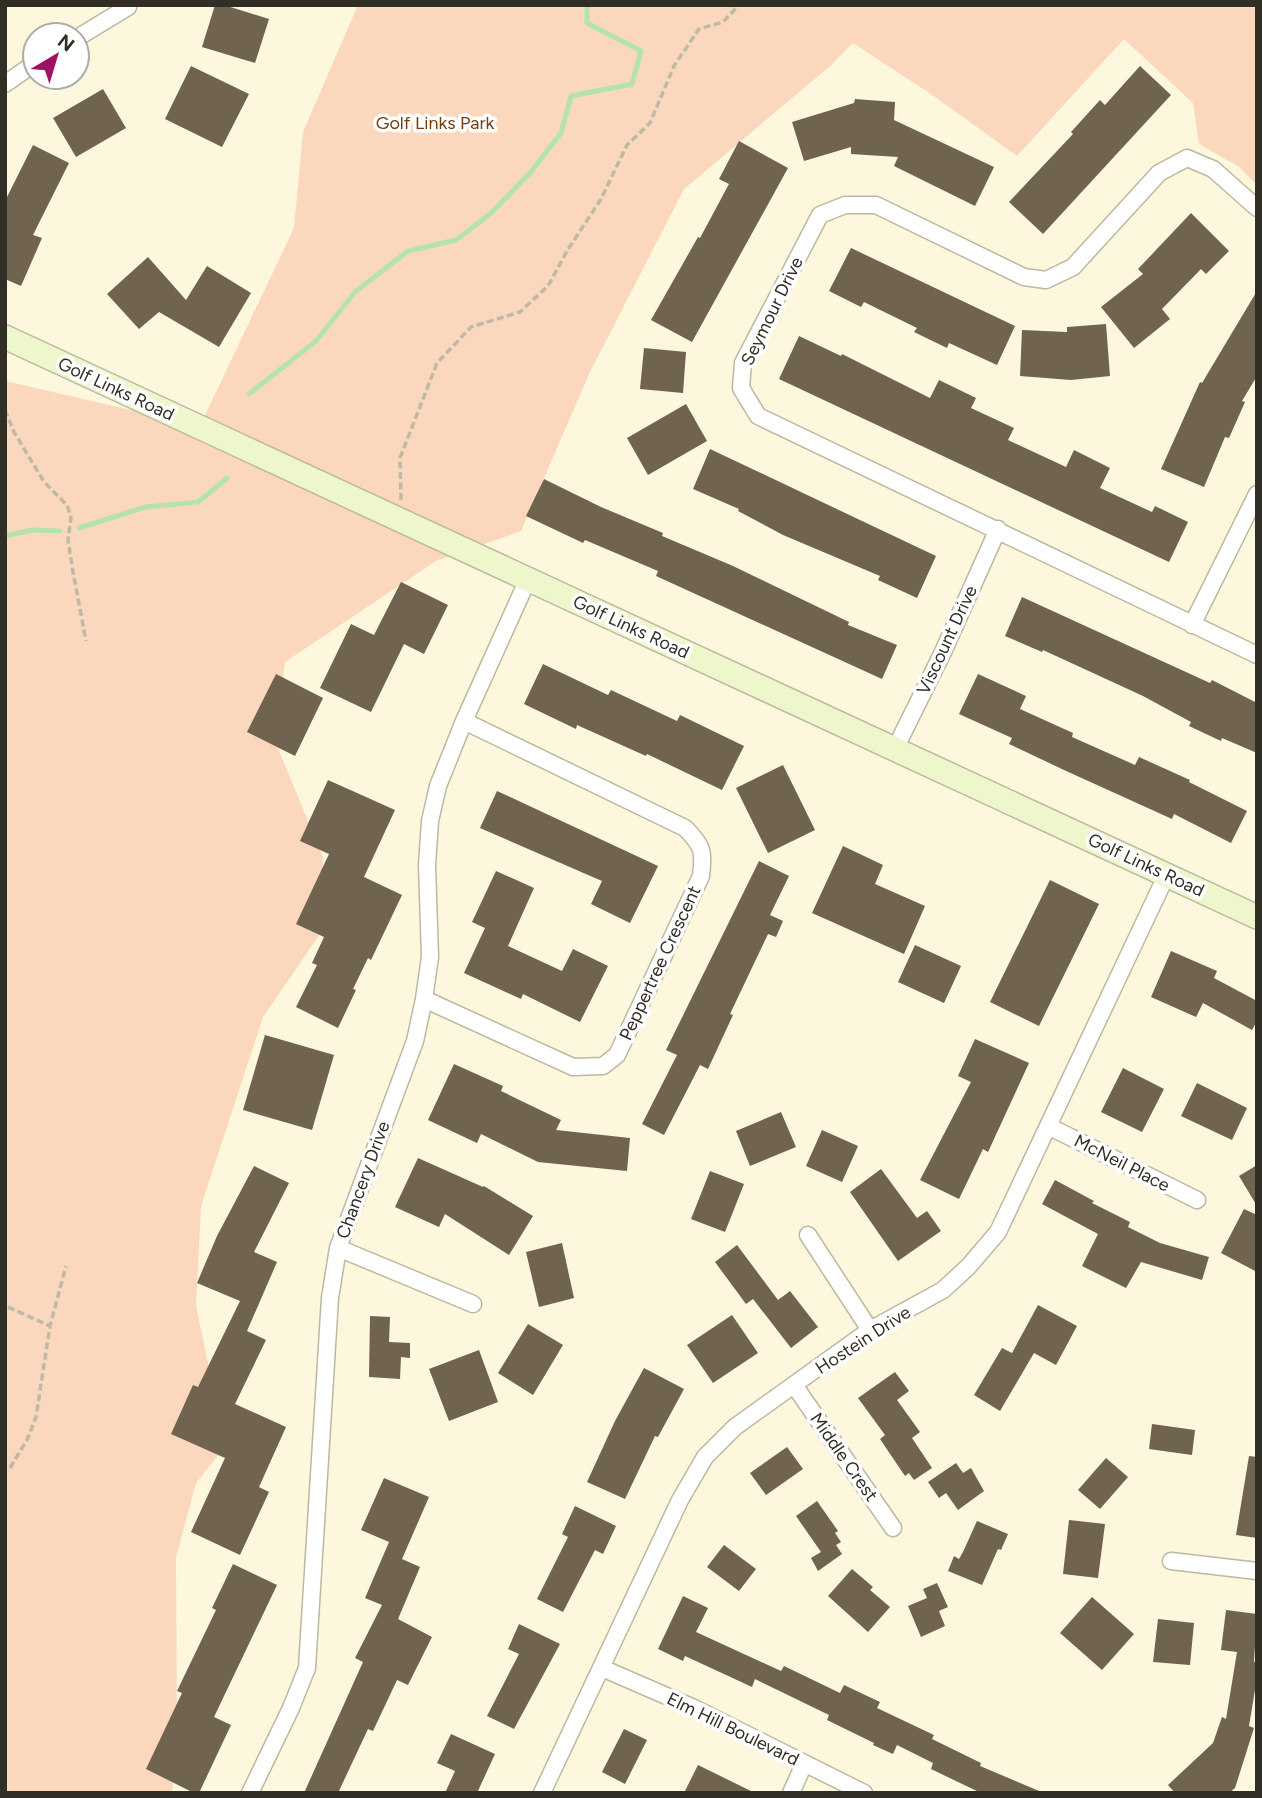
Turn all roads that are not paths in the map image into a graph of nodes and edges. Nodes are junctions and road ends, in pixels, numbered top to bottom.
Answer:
1 (128, 7) dead end
2 (91, 29) edge
3 (21, 73) edge
4 (5, 84) edge
5 (1257, 208) edge
6 (5, 337) edge
7 (1257, 494) edge
8 (998, 529) junction
9 (528, 579) junction
10 (1192, 625) junction
11 (1257, 655) edge
12 (464, 722) junction
13 (894, 751) junction
14 (1167, 874) junction
15 (1257, 917) edge
16 (424, 999) junction
17 (1048, 1126) junction
18 (1197, 1200) dead end
19 (808, 1235) dead end
20 (338, 1248) junction
21 (473, 1304) dead end
22 (870, 1330) junction
23 (794, 1385) junction
24 (893, 1528) dead end
25 (1171, 1561) dead end
26 (1257, 1571) edge
27 (602, 1668) junction
28 (804, 1764) junction
29 (250, 1793) edge
30 (542, 1793) edge
31 (791, 1793) edge
32 (864, 1793) edge

1 - 2 street
3 - 4 street
5 - 8 street, Seymour Drive
6 - 9 main road, Golf Links Road
7 - 10 street
8 - 10 street, Seymour Drive
8 - 13 street, Viscount Drive
9 - 12 street, Chancery Drive
9 - 13 main road, Golf Links Road
10 - 11 street, Seymour Drive
12 - 16 street, Chancery Drive
12 - 16 street, Peppertree Crescent
13 - 14 main road, Golf Links Road
14 - 15 main road, Golf Links Road
14 - 17 street, Hostein Drive
16 - 20 street, Chancery Drive
17 - 18 street, McNeil Place
17 - 22 street, Hostein Drive
19 - 22 street
20 - 21 street
20 - 29 street, Chancery Drive
22 - 23 street, Hostein Drive
23 - 24 street, Middle Crest
23 - 27 street, Hostein Drive
25 - 26 street
27 - 28 street, Elm Hill Boulevard
27 - 30 street, Hostein Drive
28 - 31 street
28 - 32 street, Elm Hill Boulevard

